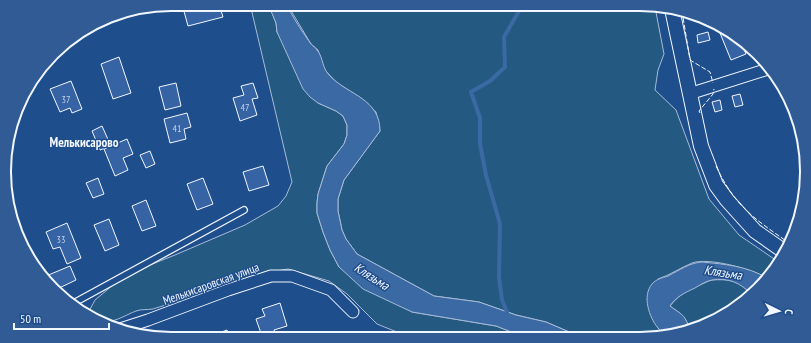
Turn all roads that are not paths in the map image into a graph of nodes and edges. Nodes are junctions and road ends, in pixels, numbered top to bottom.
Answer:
1 (673, 14) edge
2 (764, 70) edge
3 (689, 94) junction
4 (244, 210) dead end
5 (780, 248) edge
6 (78, 302) edge
7 (353, 312) dead end
8 (128, 326) edge

1 - 3 street
2 - 3 street
3 - 5 street
4 - 6 lane
7 - 8 street, Мелькисаровская улица

